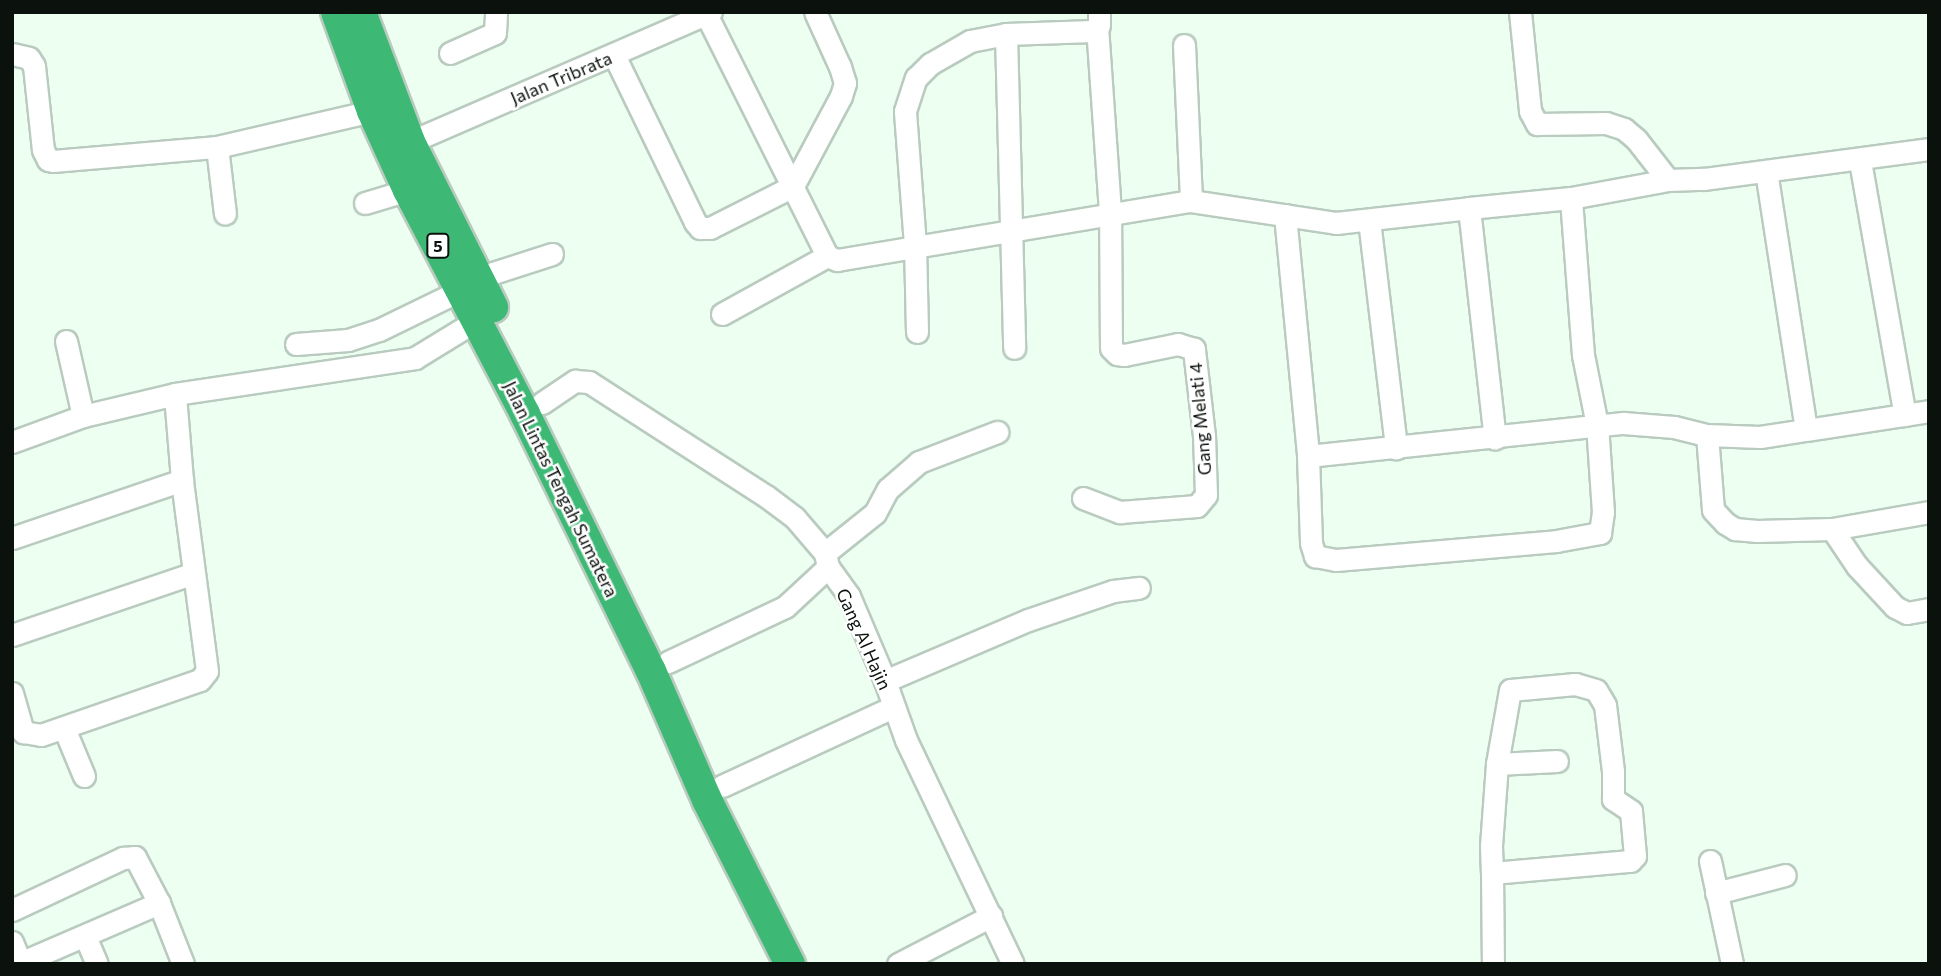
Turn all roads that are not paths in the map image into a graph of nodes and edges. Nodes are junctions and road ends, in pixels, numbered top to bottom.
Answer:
1 (336, 12) edge
2 (361, 12) edge
3 (496, 12) edge
4 (815, 12) edge
5 (1520, 12) edge
6 (708, 13) edge
7 (1099, 22) edge
8 (1006, 34) junction
9 (1184, 46) dead end
10 (450, 53) dead end
11 (12, 54) edge
12 (614, 55) junction
13 (372, 111) junction
14 (410, 142) junction
15 (217, 147) junction
16 (1929, 149) edge
17 (1860, 161) junction
18 (1766, 171) junction
19 (1668, 180) junction
20 (408, 190) junction
21 (796, 192) junction
22 (1571, 198) junction
23 (1191, 201) junction
24 (365, 203) dead end
25 (1469, 208) junction
26 (1110, 212) junction
27 (225, 214) dead end
28 (1285, 215) junction
29 (1369, 220) junction
30 (1012, 231) junction
31 (915, 245) junction
32 (552, 254) dead end
33 (827, 256) junction
34 (470, 286) junction
35 (722, 314) dead end
36 (477, 320) junction
37 (917, 332) dead end
38 (66, 341) dead end
39 (296, 344) dead end
40 (1014, 348) dead end
41 (175, 394) junction
42 (542, 403) junction
43 (1929, 411) edge
44 (1905, 415) junction
45 (83, 416) junction
46 (1597, 425) junction
47 (1805, 429) junction
48 (998, 432) dead end
49 (1707, 435) junction
50 (1494, 439) junction
51 (12, 442) edge
52 (1396, 448) junction
53 (1308, 456) junction
54 (562, 470) junction
55 (182, 480) junction
56 (1083, 498) dead end
57 (1929, 512) edge
58 (586, 516) junction
59 (1832, 529) junction
60 (12, 538) edge
61 (826, 560) junction
62 (194, 573) junction
63 (1139, 589) dead end
64 (1929, 609) edge
65 (12, 635) edge
66 (668, 662) junction
67 (885, 681) junction
68 (12, 693) edge
69 (893, 707) junction
70 (64, 728) junction
71 (1557, 761) dead end
72 (1497, 764) junction
73 (84, 776) dead end
74 (722, 786) junction
75 (1710, 861) dead end
76 (1492, 873) junction
77 (1785, 874) dead end
78 (1716, 893) junction
79 (159, 903) junction
80 (12, 910) edge
81 (991, 916) junction
82 (85, 936) junction
83 (12, 942) edge
84 (20, 963) edge
85 (97, 964) edge
86 (183, 964) edge
87 (790, 964) edge
88 (809, 964) edge
89 (898, 964) edge
90 (1013, 964) edge
91 (1493, 964) edge
92 (1732, 964) edge

1 - 13 highway, Jalan Lintas Tengah Sumatera / 5
2 - 14 highway, Jalan Lintas Tengah Sumatera / 5
3 - 10 street
4 - 21 street
5 - 19 street
6 - 12 street, Jalan Tribrata
6 - 21 street
7 - 8 street
7 - 26 street
8 - 30 street
8 - 31 street
9 - 23 street
11 - 15 street
12 - 14 street, Jalan Tribrata
12 - 21 street
13 - 15 street
13 - 20 highway, Jalan Lintas Tengah Sumatera / 5
14 - 34 highway, Jalan Lintas Tengah Sumatera / 5
15 - 27 street
16 - 17 street
17 - 18 street
17 - 44 street
18 - 19 street
18 - 47 street
19 - 22 street
20 - 24 street
20 - 34 highway, Jalan Lintas Tengah Sumatera / 5
21 - 33 street
22 - 25 street
22 - 46 street
23 - 26 street
23 - 28 street
25 - 29 street
25 - 50 street
26 - 30 street
26 - 56 street, Gang Melati 4
28 - 29 street
28 - 53 street
29 - 52 street
30 - 31 street
30 - 40 street
31 - 33 street
31 - 37 street
32 - 34 street
33 - 35 street
34 - 36 highway, Jalan Lintas Tengah Sumatera / 5
34 - 39 street
34 - 42 highway, Jalan Lintas Tengah Sumatera / 5
36 - 41 street
36 - 54 highway, Jalan Lintas Tengah Sumatera / 5
38 - 45 street
41 - 45 street
41 - 55 street
42 - 54 highway, Jalan Lintas Tengah Sumatera / 5
42 - 61 street, Gang Al Hajin
43 - 44 street
44 - 47 street
45 - 51 street
46 - 49 street
46 - 50 street
46 - 53 street
47 - 49 street
48 - 61 street
49 - 59 street
50 - 52 street
52 - 53 street
54 - 58 highway, Jalan Lintas Tengah Sumatera / 5
55 - 60 street
55 - 62 street
57 - 59 street
58 - 66 highway, Jalan Lintas Tengah Sumatera / 5
58 - 87 highway, Jalan Lintas Tengah Sumatera / 5
59 - 64 street
61 - 66 street
61 - 67 street, Gang Al Hajin
62 - 65 street
62 - 70 street
63 - 67 street
66 - 74 highway, Jalan Lintas Tengah Sumatera / 5
67 - 69 street, Gang Al Hajin
68 - 70 street
69 - 74 street
69 - 81 street, Gang Al Hajin
70 - 73 street
71 - 72 street
72 - 76 street
72 - 76 street
74 - 88 highway, Jalan Lintas Tengah Sumatera / 5
75 - 78 street
76 - 91 street
77 - 78 street
78 - 92 street
79 - 80 street
79 - 82 street
79 - 86 street
81 - 89 street
81 - 90 street, Gang Al Hajin
82 - 84 street
82 - 85 street
83 - 84 street

